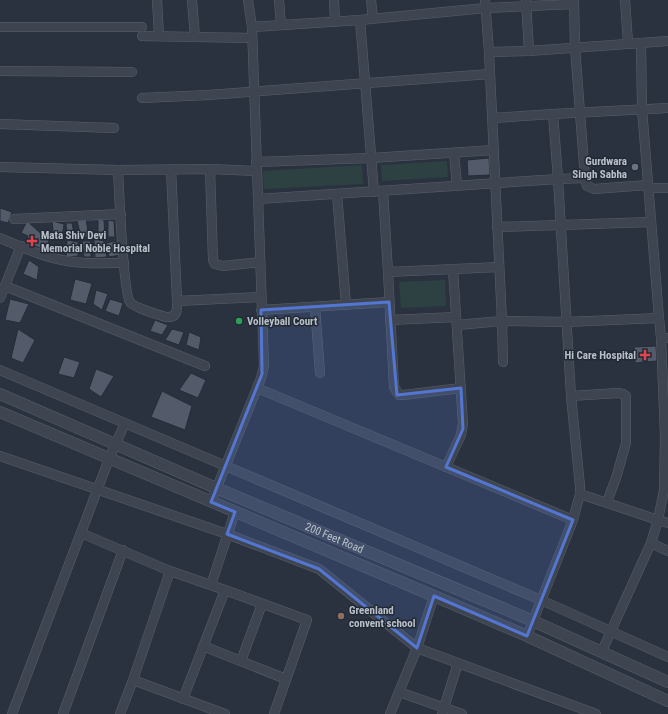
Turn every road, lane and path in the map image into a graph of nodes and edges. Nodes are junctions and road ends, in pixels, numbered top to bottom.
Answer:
1 (157, 0) edge
2 (192, 0) edge
3 (248, 0) edge
4 (280, 0) edge
5 (334, 0) edge
6 (372, 0) edge
7 (625, 0) edge
8 (574, 2) edge
9 (526, 3) edge
10 (485, 4) edge
11 (374, 19) junction
12 (360, 20) junction
13 (335, 22) junction
14 (281, 25) junction
15 (0, 27) edge
16 (252, 27) junction
17 (159, 36) junction
18 (195, 37) junction
19 (252, 38) junction
20 (668, 41) edge
21 (628, 43) junction
22 (640, 43) junction
23 (575, 48) junction
24 (529, 51) junction
25 (489, 52) junction
26 (0, 71) edge
27 (132, 72) dead end
28 (490, 74) junction
29 (365, 82) junction
30 (254, 91) junction
31 (142, 98) dead end
32 (668, 108) edge
33 (642, 109) junction
34 (580, 113) junction
35 (553, 114) junction
36 (493, 118) junction
37 (0, 124) edge
38 (114, 128) dead end
39 (494, 150) junction
40 (454, 153) junction
41 (371, 158) junction
42 (0, 167) edge
43 (256, 167) junction
44 (171, 169) junction
45 (210, 169) junction
46 (118, 170) junction
47 (585, 178) junction
48 (558, 179) junction
49 (495, 183) junction
50 (456, 186) junction
51 (649, 187) junction
52 (668, 188) edge
53 (383, 191) junction
54 (374, 192) junction
55 (337, 194) junction
56 (258, 199) junction
57 (121, 214) junction
58 (14, 219) dead end
59 (651, 222) junction
60 (561, 225) junction
61 (497, 227) junction
62 (0, 238) edge
63 (21, 246) junction
64 (260, 262) junction
65 (124, 263) junction
66 (499, 267) junction
67 (453, 269) junction
68 (388, 272) junction
69 (5, 286) junction
70 (261, 297) junction
71 (0, 298) edge
72 (177, 301) junction
73 (389, 302) junction
74 (346, 305) junction
75 (315, 307) junction
76 (261, 310) junction
77 (659, 318) junction
78 (390, 320) junction
79 (456, 321) junction
80 (502, 321) junction
81 (566, 322) junction
82 (664, 338) edge
83 (503, 362) dead end
84 (205, 366) dead end
85 (0, 370) edge
86 (320, 373) dead end
87 (257, 388) junction
88 (461, 388) junction
89 (0, 394) edge
90 (571, 396) junction
91 (0, 412) edge
92 (124, 423) junction
93 (116, 444) junction
94 (0, 456) edge
95 (109, 459) junction
96 (225, 466) junction
97 (446, 467) junction
98 (216, 488) junction
99 (98, 490) junction
100 (666, 490) edge
101 (580, 494) junction
102 (211, 502) junction
103 (607, 502) junction
104 (235, 512) junction
105 (573, 520) junction
106 (658, 520) junction
107 (668, 523) edge
108 (81, 533) junction
109 (227, 534) junction
110 (651, 543) junction
111 (123, 550) junction
112 (668, 551) edge
113 (170, 571) junction
114 (211, 585) junction
115 (225, 590) junction
116 (434, 596) junction
117 (541, 600) junction
118 (262, 604) junction
119 (533, 621) junction
120 (611, 631) junction
121 (527, 636) junction
122 (203, 646) junction
123 (417, 648) junction
124 (602, 651) junction
125 (668, 657) edge
126 (241, 661) junction
127 (458, 663) junction
128 (286, 679) junction
129 (133, 680) junction
130 (668, 682) edge
131 (399, 692) junction
132 (184, 699) junction
133 (668, 701) edge
134 (443, 711) edge
135 (66, 713) edge
136 (12, 714) edge
137 (120, 714) edge
138 (225, 714) edge
139 (274, 714) edge
140 (390, 714) edge
141 (462, 714) edge
142 (596, 714) edge

1 - 17 street
2 - 18 street
3 - 16 street
4 - 14 street
5 - 13 street
6 - 11 street
7 - 21 street
8 - 9 street
8 - 23 street
9 - 10 street
9 - 24 street
10 - 11 street
10 - 25 street
11 - 12 street
12 - 13 street
12 - 29 street
13 - 14 street
14 - 16 street
15 - 17 street
16 - 19 street
17 - 18 street
18 - 19 street
19 - 30 street
20 - 22 street
21 - 22 street
21 - 23 street
22 - 33 street
23 - 24 street
23 - 34 street
24 - 25 street
25 - 28 street
26 - 27 street
28 - 29 street
28 - 36 street
29 - 30 street
29 - 41 street
30 - 31 street
30 - 43 street
32 - 33 street
33 - 34 street
33 - 51 street
34 - 35 street
34 - 47 street
35 - 36 street
35 - 48 street
36 - 39 street
37 - 38 street
39 - 40 street
39 - 49 street
40 - 41 street
40 - 50 street
41 - 43 street
41 - 54 street
42 - 46 street
43 - 45 street
43 - 56 street
44 - 45 street
44 - 46 street
44 - 72 street
45 - 64 street
46 - 57 street
47 - 48 street
47 - 51 street
48 - 49 street
48 - 60 street
49 - 50 street
49 - 61 street
50 - 53 street
51 - 52 street
51 - 59 street
53 - 54 street
53 - 68 street
54 - 55 street
55 - 56 street
55 - 74 street
56 - 64 street
57 - 58 street
57 - 65 street
59 - 60 street
59 - 77 street
60 - 61 street
60 - 81 street
61 - 66 street
62 - 63 street
63 - 65 street
63 - 69 street
64 - 70 street
65 - 72 street
66 - 67 street
66 - 80 street
67 - 68 street
67 - 79 street
68 - 73 street
69 - 71 street
69 - 84 street
70 - 72 street
70 - 76 street
73 - 74 street
73 - 78 street
74 - 75 street
75 - 76 street
75 - 86 street
76 - 87 street
77 - 81 street
77 - 82 street
78 - 79 street
78 - 88 street
79 - 80 street
79 - 88 street
80 - 81 street
80 - 83 street
81 - 90 street
82 - 100 street
85 - 92 street
87 - 96 street
87 - 97 street
88 - 97 street
89 - 93 street, 200 Feet Road
90 - 101 street
90 - 103 street
91 - 95 street
92 - 93 street
92 - 96 street
93 - 95 street
93 - 98 street, 200 Feet Road
94 - 99 street
95 - 99 street
95 - 102 street
96 - 98 street
96 - 117 street
97 - 105 street
98 - 102 street
98 - 119 street, 200 Feet Road
99 - 108 street
99 - 109 street
100 - 106 street
101 - 103 street
101 - 105 street
102 - 104 street
103 - 106 street
104 - 109 street
104 - 116 street
105 - 117 street
106 - 107 street
106 - 110 street
108 - 111 street
108 - 136 street
109 - 114 street
109 - 123 street
110 - 112 street
110 - 120 street
111 - 113 street
111 - 135 street
113 - 114 street
113 - 129 street
114 - 115 street
115 - 118 street
115 - 122 street
116 - 121 street
116 - 123 street
117 - 119 street
117 - 120 street
118 - 126 street
118 - 128 street
119 - 121 street
119 - 124 street, 200 Feet Road
120 - 124 street
120 - 125 street
121 - 133 street
122 - 126 street
122 - 132 street
123 - 127 street
123 - 131 street
124 - 130 street, 200 Feet Road
126 - 128 street
127 - 134 street
127 - 142 street
128 - 139 street
129 - 132 street
129 - 137 street
131 - 134 street
131 - 140 street
132 - 138 street
134 - 141 street

